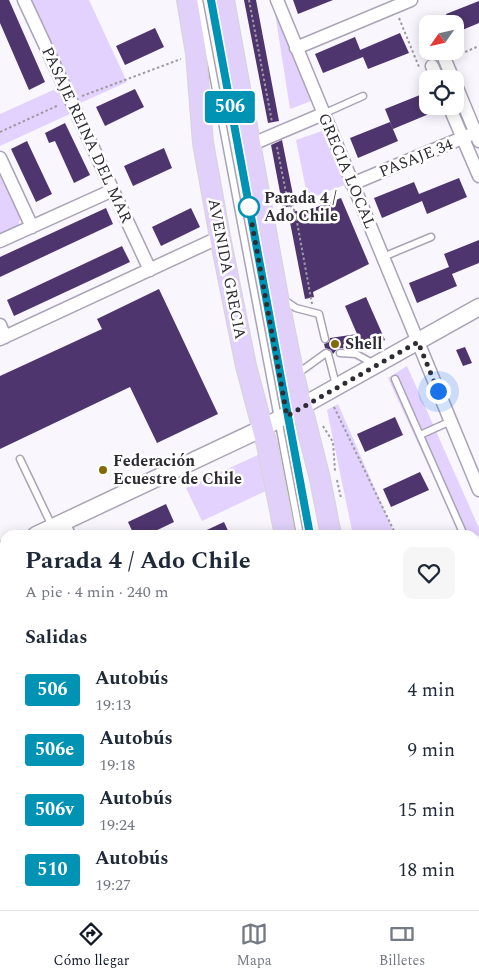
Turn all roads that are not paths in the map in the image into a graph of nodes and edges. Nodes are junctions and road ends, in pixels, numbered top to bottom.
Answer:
1 (24, 0) edge
2 (186, 0) edge
3 (199, 0) edge
4 (211, 0) edge
5 (224, 0) edge
6 (277, 0) edge
7 (411, 0) edge
8 (296, 48) junction
9 (445, 60) dead end
10 (432, 66) road end
11 (434, 70) edge
12 (449, 70) edge
13 (363, 96) dead end
14 (464, 103) edge
15 (323, 114) junction
16 (453, 115) edge
17 (478, 135) edge
18 (463, 138) junction
19 (250, 145) junction
20 (0, 158) edge
21 (479, 176) edge
22 (352, 184) junction
23 (112, 190) junction
24 (32, 227) junction
25 (220, 237) junction
26 (431, 238) dead end
27 (0, 241) edge
28 (383, 257) junction
29 (150, 270) junction
30 (278, 297) junction
31 (479, 307) edge
32 (2, 334) edge
33 (325, 339) dead end
34 (418, 342) junction
35 (340, 353) dead end
36 (377, 365) junction
37 (294, 376) junction
38 (396, 380) dead end
39 (337, 388) junction
40 (282, 418) junction
41 (451, 421) junction
42 (420, 435) junction
43 (20, 459) dead end
44 (479, 490) edge
45 (62, 528) edge
46 (285, 530) edge
47 (299, 530) edge
48 (309, 530) edge
49 (329, 530) edge
50 (462, 530) edge

1 - 23 street, PASAJE REINA DEL MAR
2 - 25 main road, AVENIDA GRECIA
3 - 40 lane
4 - 40 lane
5 - 19 main road, AVENIDA GRECIA
6 - 8 street, GRECIA LOCAL
7 - 8 street
8 - 15 street, GRECIA LOCAL
9 - 12 street
10 - 11 street
13 - 15 lane
14 - 17 street
15 - 19 street
15 - 22 street, GRECIA LOCAL
16 - 18 street
17 - 18 street, PASAJE 34
18 - 21 street
18 - 22 street, PASAJE 34
19 - 30 main road, AVENIDA GRECIA
20 - 24 street
22 - 28 street, GRECIA LOCAL
23 - 24 street
23 - 29 street, PASAJE REINA DEL MAR
24 - 27 street
25 - 29 street
25 - 40 main road, AVENIDA GRECIA
26 - 28 lane
28 - 34 street, GRECIA LOCAL
29 - 32 street
30 - 33 lane
30 - 37 main road, AVENIDA GRECIA
31 - 34 street
34 - 36 street
34 - 41 street, GRECIA LOCAL
35 - 36 lane
36 - 39 street
37 - 39 lane
37 - 40 main road, AVENIDA GRECIA
38 - 42 lane
39 - 40 street
40 - 45 street
40 - 46 main road, AVENIDA GRECIA
40 - 47 lane
40 - 48 lane
40 - 49 main road, AVENIDA GRECIA
41 - 42 lane
41 - 44 street, GRECIA LOCAL
42 - 50 lane
43 - 45 lane

